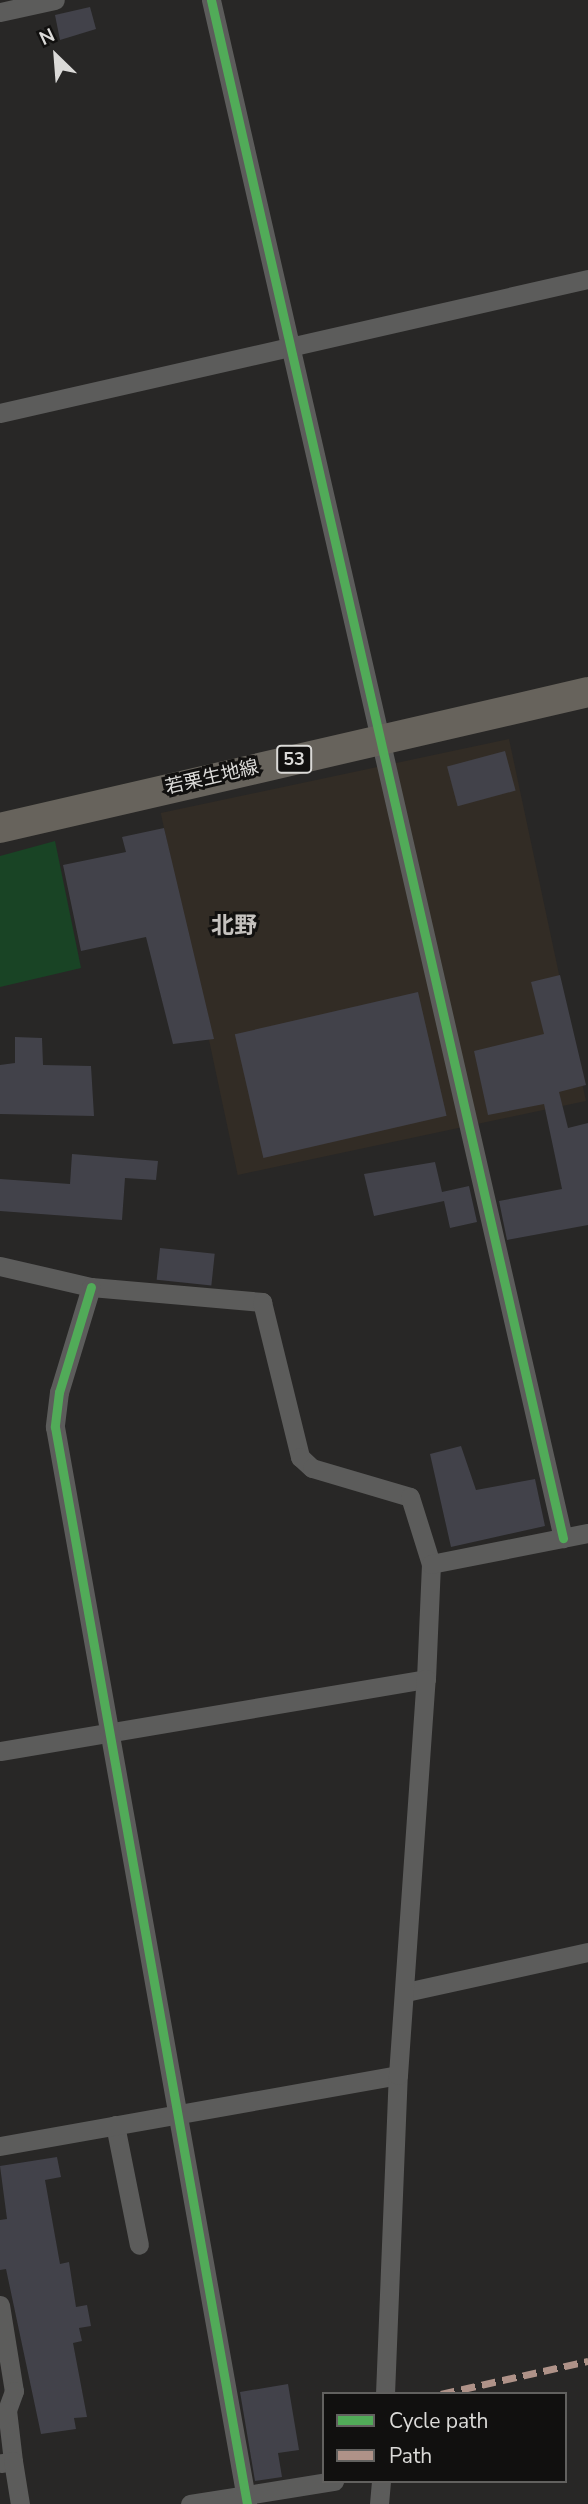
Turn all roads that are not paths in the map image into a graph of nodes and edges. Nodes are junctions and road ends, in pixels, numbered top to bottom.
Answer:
1 (55, 0) edge
2 (211, 0) edge
3 (0, 12) edge
4 (588, 279) edge
5 (291, 347) junction
6 (0, 413) edge
7 (588, 692) edge
8 (382, 739) junction
9 (0, 828) edge
10 (0, 1266) edge
11 (90, 1287) junction
12 (588, 1533) edge
13 (564, 1538) junction
14 (431, 1564) junction
15 (426, 1679) junction
16 (110, 1732) junction
17 (0, 1751) edge
18 (588, 1952) edge
19 (405, 1992) junction
20 (398, 2075) junction
21 (175, 2115) junction
22 (115, 2125) junction
23 (0, 2146) edge
24 (139, 2245) dead end
25 (0, 2305) edge
26 (385, 2392) edge
27 (6, 2462) edge
28 (325, 2483) edge
29 (381, 2483) edge
30 (246, 2500) edge
31 (20, 2504) edge
32 (190, 2504) edge
33 (379, 2504) edge

1 - 3 street
2 - 5 street
4 - 5 street
5 - 6 street
5 - 8 street
7 - 8 main road, 若栗生地線 / 53
8 - 9 main road, 若栗生地線 / 53
8 - 13 street
10 - 11 street
11 - 14 street
11 - 16 street
12 - 13 street
13 - 14 street
14 - 15 street
15 - 16 street
15 - 19 street
16 - 17 street
16 - 21 street
18 - 19 street
19 - 20 street
20 - 21 street
20 - 26 street
21 - 22 street
21 - 30 street
22 - 23 street
22 - 24 street
25 - 27 street
27 - 31 street
28 - 30 street
29 - 33 street
30 - 32 street

